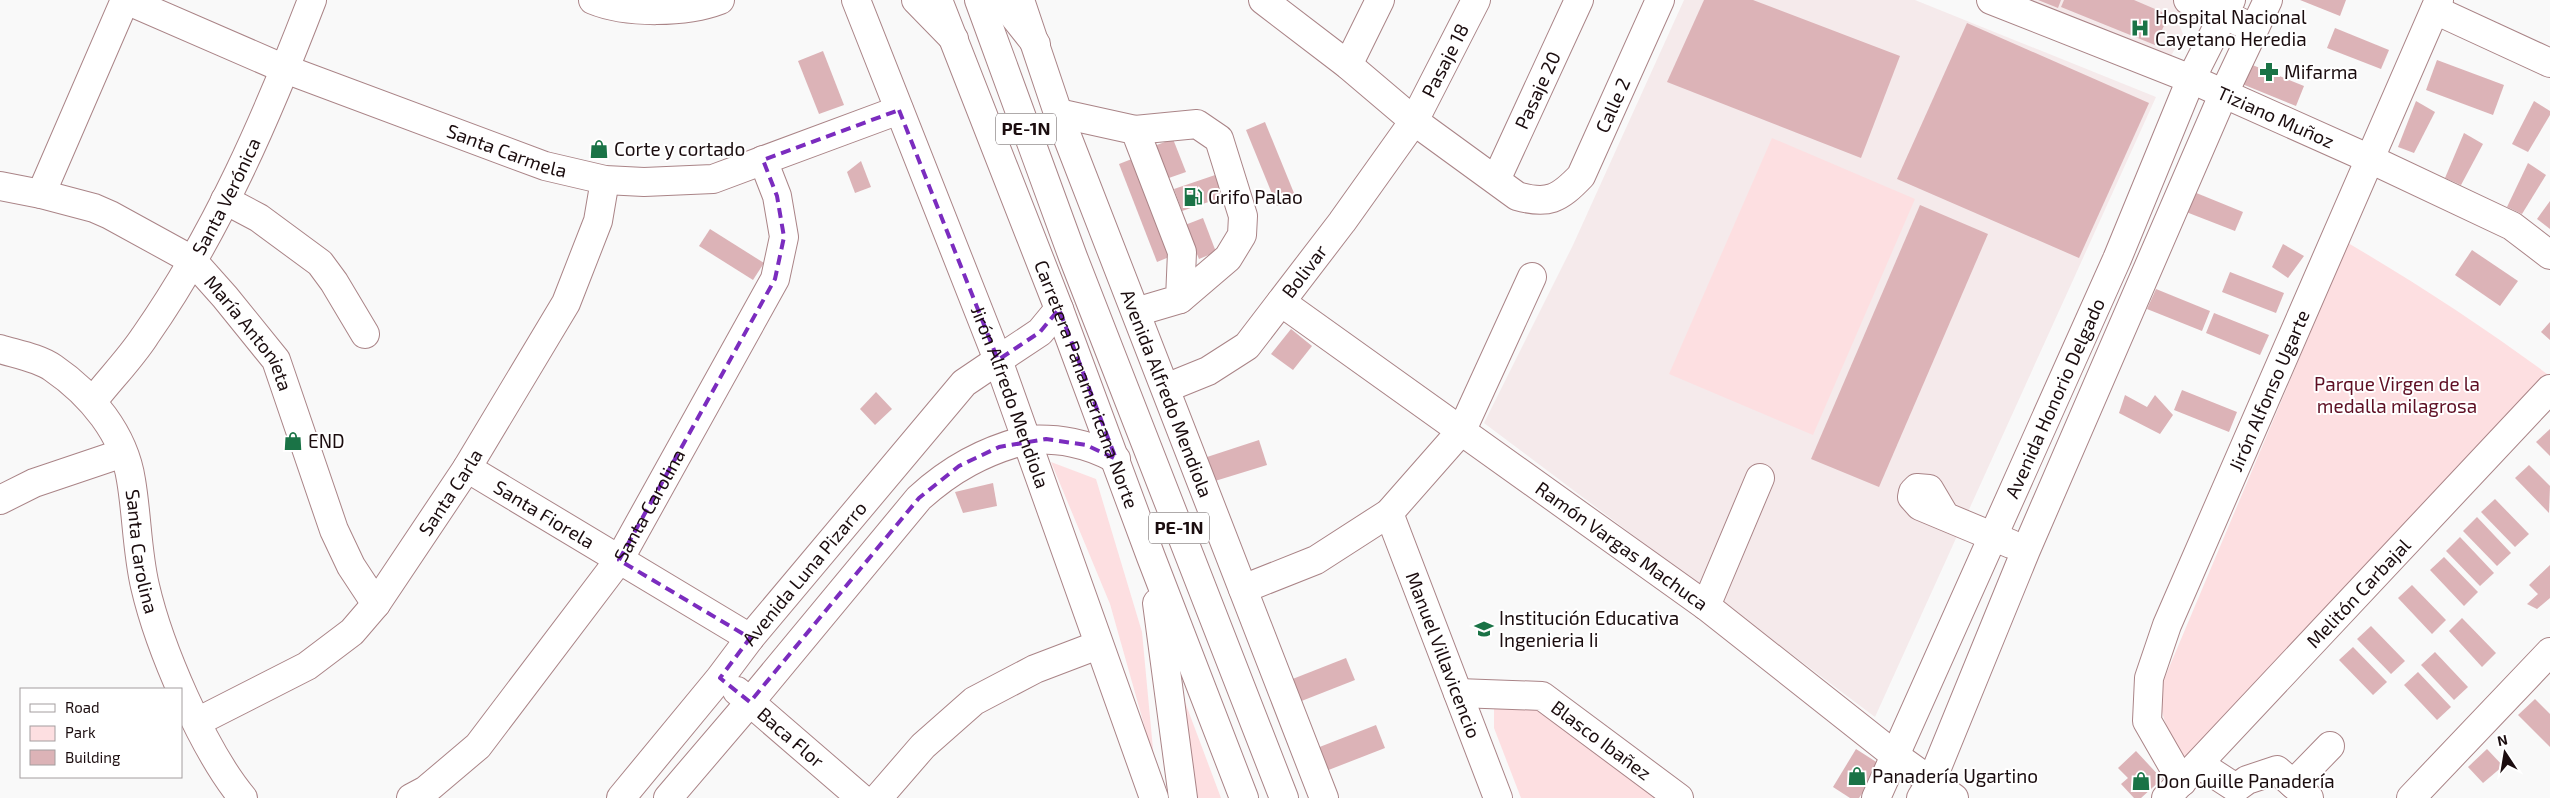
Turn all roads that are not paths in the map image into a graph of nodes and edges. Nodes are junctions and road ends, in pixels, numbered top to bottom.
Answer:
1 (126, 0) edge
2 (312, 0) edge
3 (593, 0) edge
4 (856, 0) edge
5 (916, 0) edge
6 (938, 0) edge
7 (979, 0) edge
8 (1001, 0) edge
9 (1020, 0) edge
10 (1380, 0) edge
11 (1476, 0) edge
12 (1579, 0) edge
13 (1660, 0) edge
14 (1991, 0) edge
15 (2188, 0) edge
16 (2268, 0) edge
17 (715, 1) edge
18 (1265, 1) edge
19 (2437, 5) edge
20 (2228, 8) edge
21 (2254, 28) junction
22 (954, 39) junction
23 (1036, 44) junction
24 (2550, 63) edge
25 (1348, 65) junction
26 (285, 69) junction
27 (2191, 79) junction
28 (2223, 95) junction
29 (899, 110) junction
30 (1058, 112) junction
31 (1414, 121) junction
32 (1135, 130) junction
33 (2370, 159) junction
34 (763, 160) junction
35 (605, 180) junction
36 (1496, 180) junction
37 (0, 186) edge
38 (41, 194) junction
39 (225, 200) junction
40 (2550, 255) edge
41 (192, 260) junction
42 (1532, 277) dead end
43 (1180, 299) junction
44 (1281, 302) junction
45 (1059, 309) junction
46 (1136, 312) junction
47 (365, 334) dead end
48 (0, 348) edge
49 (998, 360) junction
50 (1166, 388) junction
51 (2550, 388) edge
52 (93, 401) junction
53 (1462, 430) junction
54 (1026, 440) junction
55 (123, 453) junction
56 (1116, 458) junction
57 (467, 468) junction
58 (1760, 478) dead end
59 (0, 500) edge
60 (1389, 513) junction
61 (1945, 516) dead end
62 (1994, 537) junction
63 (2026, 550) junction
64 (1151, 557) junction
65 (619, 560) junction
66 (1243, 589) junction
67 (376, 604) junction
68 (1706, 606) junction
69 (750, 638) junction
70 (1098, 645) junction
71 (2550, 652) edge
72 (720, 678) junction
73 (1458, 693) junction
74 (750, 702) junction
75 (197, 722) junction
76 (2330, 746) dead end
77 (1896, 757) junction
78 (2182, 781) edge
79 (1927, 789) edge
80 (2301, 791) edge
81 (2233, 793) edge
82 (243, 798) edge
83 (412, 798) edge
84 (621, 798) edge
85 (668, 798) edge
86 (861, 798) edge
87 (878, 798) edge
88 (1154, 798) edge
89 (1183, 798) edge
90 (1244, 798) edge
91 (1284, 798) edge
92 (1324, 798) edge
93 (1498, 798) edge
94 (1679, 798) edge
95 (1876, 798) edge
96 (1954, 798) edge
97 (2412, 798) edge

1 - 26 main road, Santa Carmela
1 - 38 main road
2 - 26 main road, Santa Verónica
3 - 17 main road
4 - 29 main road, Jirón Alfredo Mendiola
5 - 22 main road
6 - 22 main road, Carretera Panamericana Norte / PE-1N
7 - 91 main road, Carretera Panamericana Norte / PE-1N
8 - 23 main road
9 - 23 main road
10 - 25 main road
11 - 31 main road, Pasaje 18
12 - 36 main road, Pasaje 20
13 - 36 main road, Calle 2
14 - 27 main road, Tiziano Muñoz
15 - 20 main road
16 - 21 main road, Avenida Honorio Delgado
18 - 25 main road
19 - 24 main road
19 - 33 main road, Jirón Alfonso Ugarte
20 - 21 main road
20 - 27 main road, Avenida Honorio Delgado
21 - 28 main road, Avenida Honorio Delgado
22 - 45 main road, Carretera Panamericana Norte / PE-1N
23 - 30 main road, Avenida Alfredo Mendiola
25 - 31 main road
26 - 35 main road, Santa Carmela
26 - 39 main road, Santa Verónica
27 - 28 main road, Tiziano Muñoz
27 - 62 main road, Avenida Honorio Delgado
28 - 33 main road, Tiziano Muñoz
28 - 63 main road, Avenida Honorio Delgado
29 - 34 main road, Santa Carmela
29 - 49 main road, Jirón Alfredo Mendiola
30 - 32 main road
30 - 46 main road, Avenida Alfredo Mendiola
31 - 36 main road
31 - 44 main road, Bolivar
32 - 43 main road
32 - 43 main road
33 - 40 main road, Tiziano Muñoz
33 - 78 main road, Jirón Alfonso Ugarte
34 - 35 main road, Santa Carmela
34 - 65 main road, Santa Carolina
35 - 57 main road, Santa Carla
37 - 38 main road, María Antonieta
38 - 41 main road, María Antonieta
39 - 41 main road, Santa Verónica
39 - 47 main road
41 - 52 main road, Santa Verónica
41 - 67 main road, María Antonieta
42 - 53 main road
43 - 46 main road
44 - 50 main road, Bolivar
44 - 53 main road, Ramón Vargas Machuca
45 - 49 main road, Avenida Luna Pizarro
45 - 56 main road, Carretera Panamericana Norte / PE-1N
46 - 50 main road, Avenida Alfredo Mendiola
48 - 52 main road, Santa Carolina
49 - 54 main road, Jirón Alfredo Mendiola
49 - 69 main road, Avenida Luna Pizarro
50 - 66 main road, Avenida Alfredo Mendiola
51 - 78 main road, Melitón Carbajal
52 - 55 main road, Santa Carolina
53 - 60 main road
53 - 68 main road, Ramón Vargas Machuca
54 - 56 main road
54 - 70 main road, Jirón Alfredo Mendiola
54 - 74 main road
55 - 59 main road
55 - 75 main road, Santa Carolina
56 - 64 main road, Carretera Panamericana Norte / PE-1N
57 - 65 main road, Santa Fiorela
57 - 67 main road, Santa Carla
58 - 68 main road
60 - 66 main road
60 - 73 main road, Manuel Villavicencio
61 - 62 main road
62 - 63 main road
62 - 77 main road, Avenida Honorio Delgado
63 - 79 main road, Avenida Honorio Delgado
64 - 89 main road
64 - 90 main road, Carretera Panamericana Norte / PE-1N
65 - 69 main road, Santa Fiorela
65 - 83 main road, Santa Carolina
66 - 92 main road, Avenida Alfredo Mendiola
67 - 75 main road, Santa Carla
68 - 77 main road, Ramón Vargas Machuca
69 - 72 main road, Avenida Luna Pizarro
70 - 87 main road
70 - 88 main road, Jirón Alfredo Mendiola
71 - 97 main road
72 - 74 main road, Baca Flor
72 - 84 main road, Avenida Luna Pizarro
73 - 93 main road, Manuel Villavicencio
73 - 94 main road, Blasco Ibañez
74 - 85 main road
74 - 86 main road, Baca Flor
75 - 82 main road, Santa Carolina
76 - 80 main road
77 - 79 main road, Ramón Vargas Machuca
77 - 95 main road, Avenida Honorio Delgado
78 - 81 main road
79 - 96 main road, Ramón Vargas Machuca
80 - 81 main road

